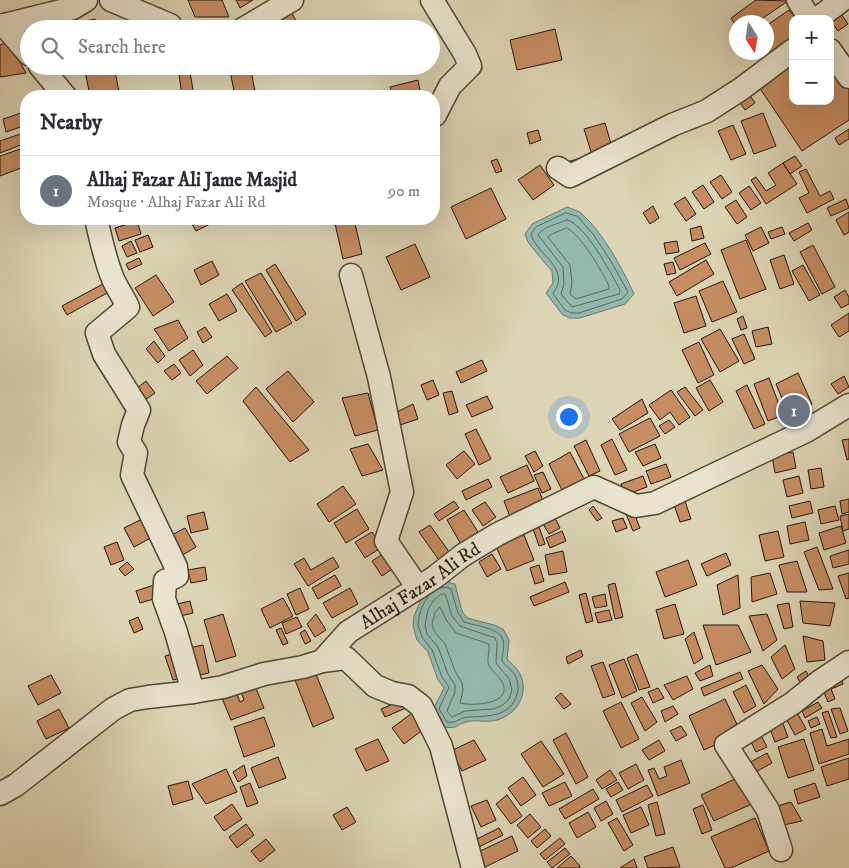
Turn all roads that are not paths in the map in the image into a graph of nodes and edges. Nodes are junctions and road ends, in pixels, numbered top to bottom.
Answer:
1 (86, 0) edge
2 (111, 0) edge
3 (292, 0) edge
4 (432, 0) edge
5 (798, 0) edge
6 (842, 0) edge
7 (807, 15) edge
8 (822, 15) edge
9 (26, 20) edge
10 (158, 20) edge
11 (258, 20) edge
12 (20, 21) edge
13 (2, 26) edge
14 (20, 45) edge
15 (789, 53) edge
16 (834, 56) edge
17 (48, 75) edge
18 (849, 77) edge
19 (60, 90) edge
20 (440, 105) edge
21 (558, 168) dead end
22 (97, 225) edge
23 (351, 275) dead end
24 (849, 405) edge
25 (418, 588) junction
26 (322, 661) junction
27 (849, 662) edge
28 (193, 692) junction
29 (0, 794) edge
30 (781, 850) dead end
31 (473, 868) edge

1 - 9 street
2 - 10 street
3 - 11 street
4 - 20 street
5 - 7 street
6 - 8 street
12 - 13 street
13 - 14 street
15 - 21 street
16 - 18 street
17 - 19 street
22 - 28 street
23 - 25 street
24 - 25 street, Alhaj Fazar Ali Rd
25 - 26 street, Alhaj Fazar Ali Rd
26 - 28 street
26 - 31 street
27 - 30 street
28 - 29 street

